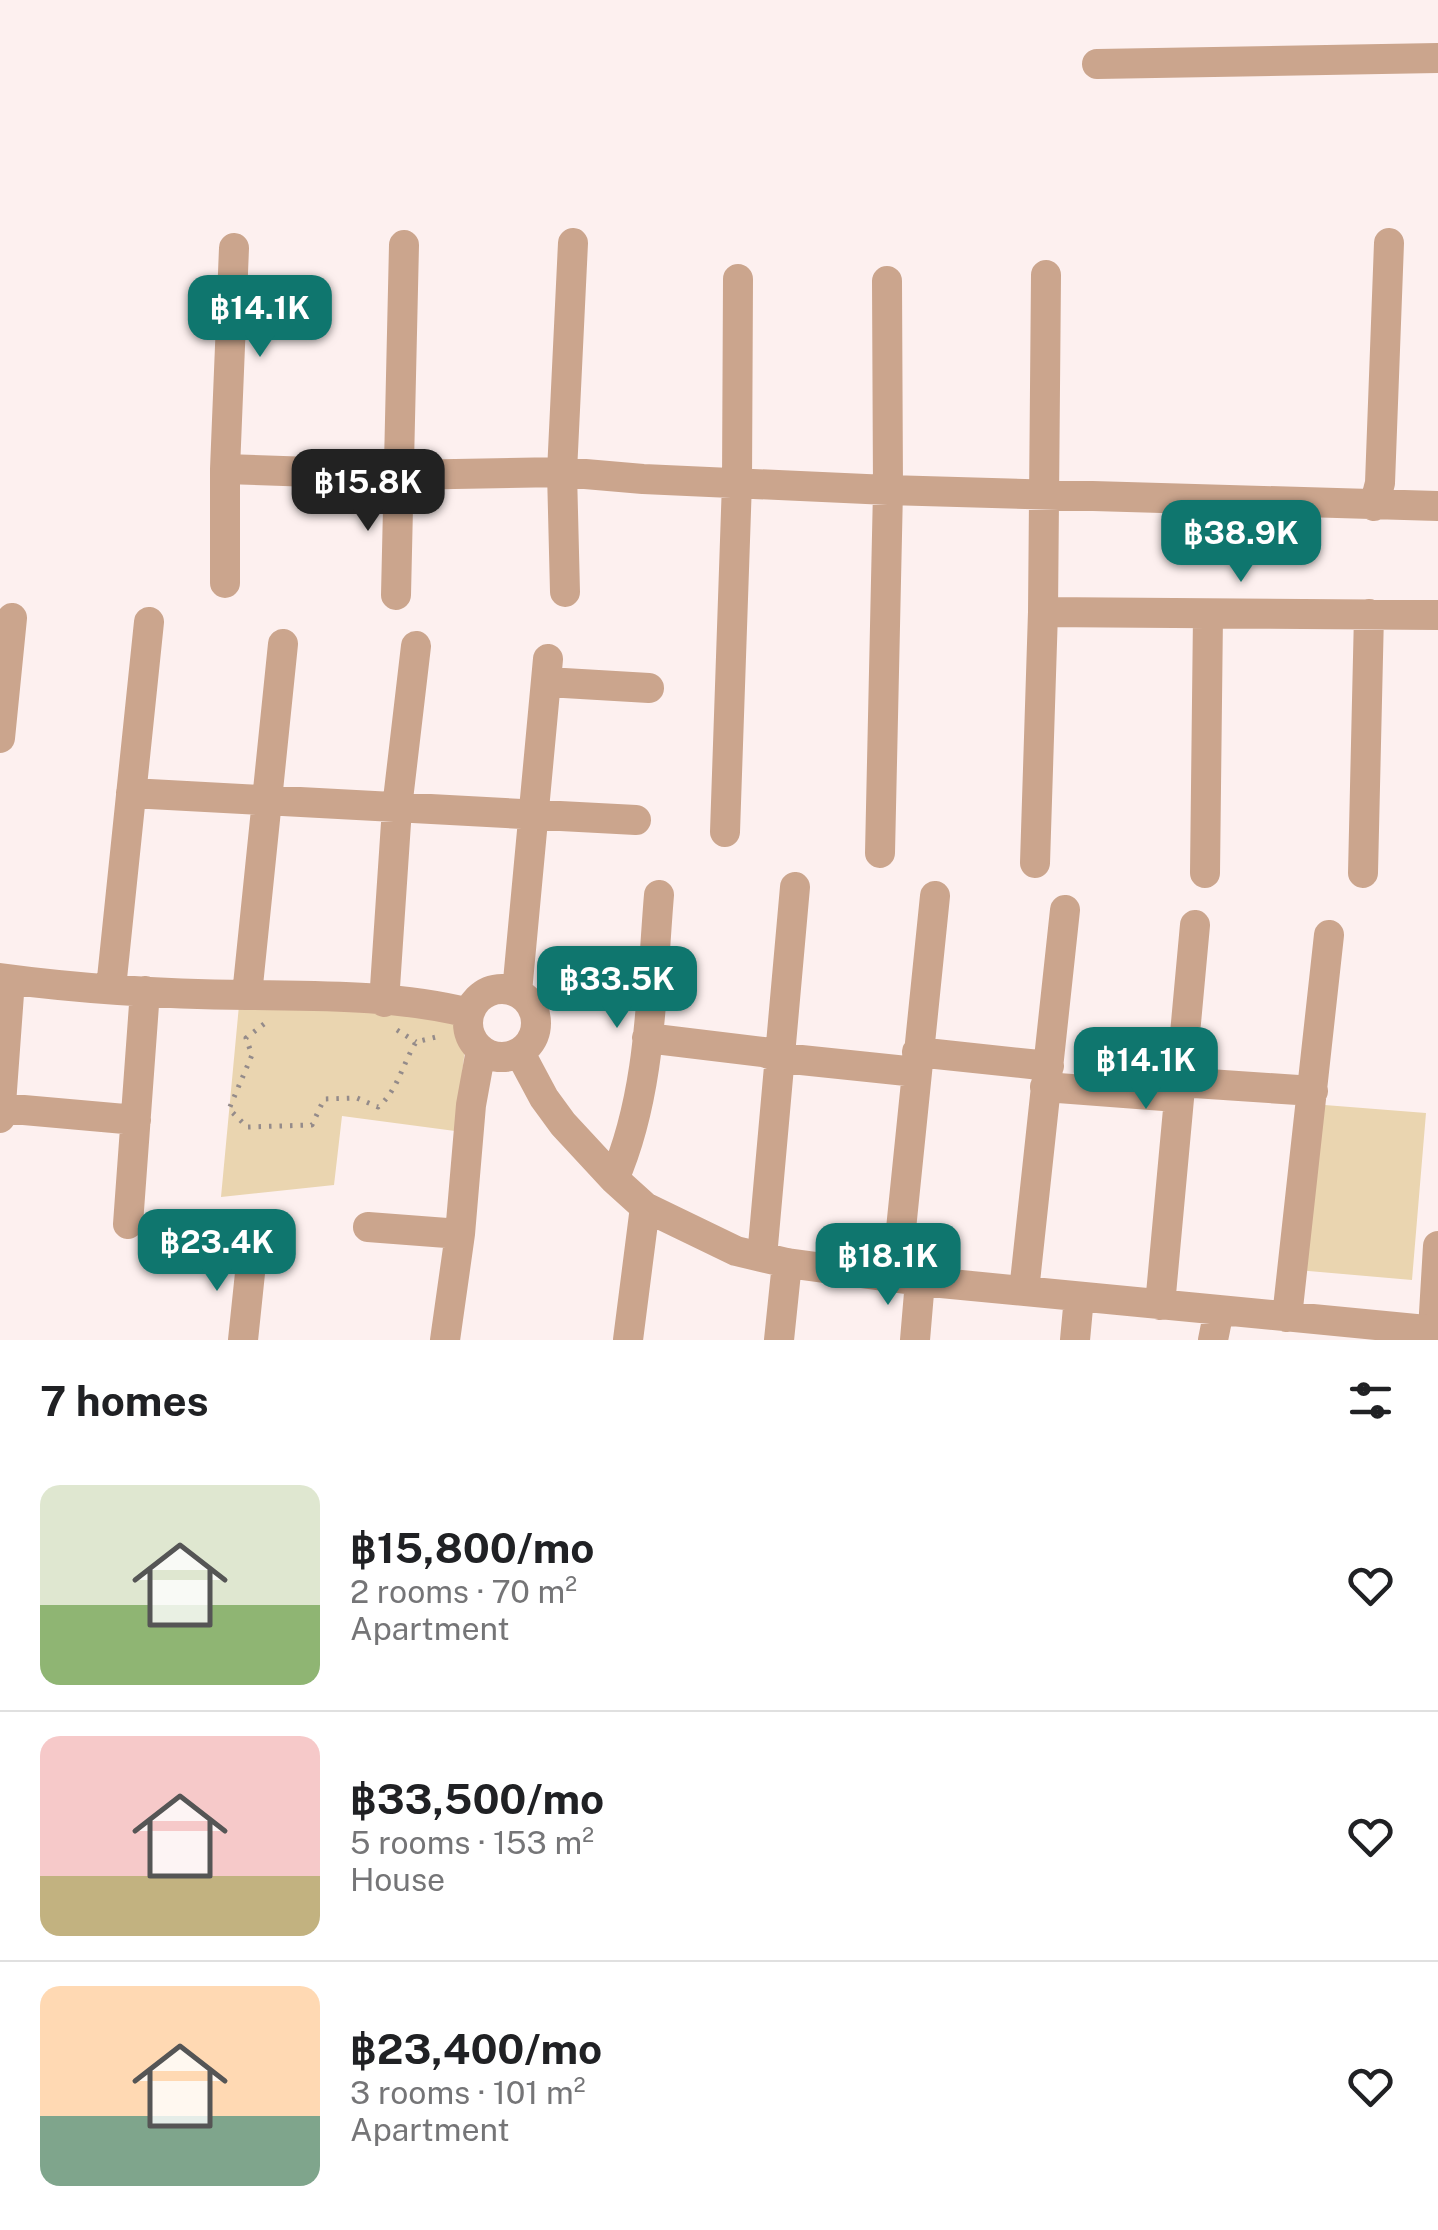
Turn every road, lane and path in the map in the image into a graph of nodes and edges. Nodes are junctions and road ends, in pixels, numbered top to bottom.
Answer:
1 (1438, 58) edge
2 (1097, 64) dead end
3 (573, 242) dead end
4 (1388, 243) dead end
5 (404, 246) dead end
6 (234, 248) dead end
7 (1046, 275) dead end
8 (738, 279) dead end
9 (887, 280) dead end
10 (225, 469) junction
11 (562, 472) junction
12 (400, 476) junction
13 (737, 482) junction
14 (888, 490) junction
15 (1044, 493) junction
16 (1374, 506) junction
17 (1438, 506) edge
18 (225, 583) dead end
19 (565, 592) dead end
20 (396, 595) dead end
21 (1042, 612) junction
22 (1368, 614) junction
23 (1208, 615) junction
24 (1438, 615) edge
25 (12, 618) dead end
26 (149, 622) dead end
27 (282, 644) dead end
28 (416, 646) dead end
29 (650, 688) dead end
30 (0, 738) edge
31 (132, 793) junction
32 (267, 798) junction
33 (396, 808) junction
34 (535, 814) junction
35 (636, 820) dead end
36 (725, 832) dead end
37 (880, 854) dead end
38 (1035, 864) dead end
39 (1205, 872) dead end
40 (1363, 872) dead end
41 (795, 887) dead end
42 (659, 895) dead end
43 (934, 896) dead end
44 (1066, 910) dead end
45 (1195, 926) dead end
46 (1329, 935) dead end
47 (5, 979) edge
48 (112, 988) junction
49 (145, 991) junction
50 (517, 992) junction
51 (247, 996) junction
52 (384, 1002) junction
53 (272, 1018) dead end
54 (473, 1031) junction
55 (646, 1038) junction
56 (520, 1053) junction
57 (782, 1058) junction
58 (916, 1062) junction
59 (1047, 1076) junction
60 (1178, 1090) junction
61 (1314, 1091) junction
62 (1, 1108) edge
63 (0, 1118) edge
64 (136, 1120) junction
65 (614, 1179) junction
66 (645, 1207) junction
67 (128, 1224) dead end
68 (368, 1226) dead end
69 (460, 1234) junction
70 (1438, 1246) edge
71 (252, 1254) dead end
72 (774, 1260) junction
73 (908, 1279) junction
74 (1024, 1291) junction
75 (1079, 1297) junction
76 (1160, 1305) junction
77 (1287, 1317) junction
78 (1216, 1325) edge
79 (1435, 1330) edge
80 (1356, 1332) edge
81 (243, 1340) edge
82 (446, 1340) edge
83 (628, 1340) edge
84 (779, 1340) edge
85 (915, 1340) edge
86 (1075, 1340) edge

1 - 2 street
3 - 11 street
4 - 16 street
5 - 12 street
6 - 10 street
7 - 15 street
8 - 13 street
9 - 14 street
10 - 12 street
10 - 18 street
11 - 12 street
11 - 13 street
11 - 19 street
12 - 20 street
13 - 14 street
13 - 36 street
14 - 15 street
14 - 37 street
15 - 16 street
15 - 21 street
16 - 17 street
21 - 23 street
21 - 38 street
22 - 23 street
22 - 24 street
22 - 40 street
23 - 39 street
25 - 30 street
26 - 31 street
27 - 32 street
28 - 33 street
29 - 34 street
31 - 32 street
31 - 48 street
32 - 33 street
32 - 51 street
33 - 34 street
33 - 52 street
34 - 35 street
34 - 50 street
41 - 57 street
42 - 55 street
43 - 58 street
44 - 59 street
45 - 60 street
46 - 61 street
47 - 48 street
47 - 62 street
48 - 49 street
49 - 51 street
49 - 64 street
50 - 54 street
50 - 56 street
51 - 52 street
52 - 54 street
53 - 54 path
54 - 56 street
54 - 69 street
55 - 57 street
55 - 65 street
56 - 65 street
57 - 58 street
57 - 72 street
58 - 59 street
58 - 73 street
59 - 60 street
59 - 74 street
60 - 61 street
60 - 76 street
61 - 77 street
62 - 63 street
62 - 64 street
64 - 67 street
65 - 66 street
66 - 72 street
66 - 83 street
68 - 69 street
69 - 82 street
70 - 79 street
71 - 81 street
72 - 73 street
72 - 84 street
73 - 74 street
73 - 85 street
74 - 75 street
75 - 76 street
75 - 86 street
76 - 78 street
77 - 78 street
77 - 80 street
79 - 80 street

